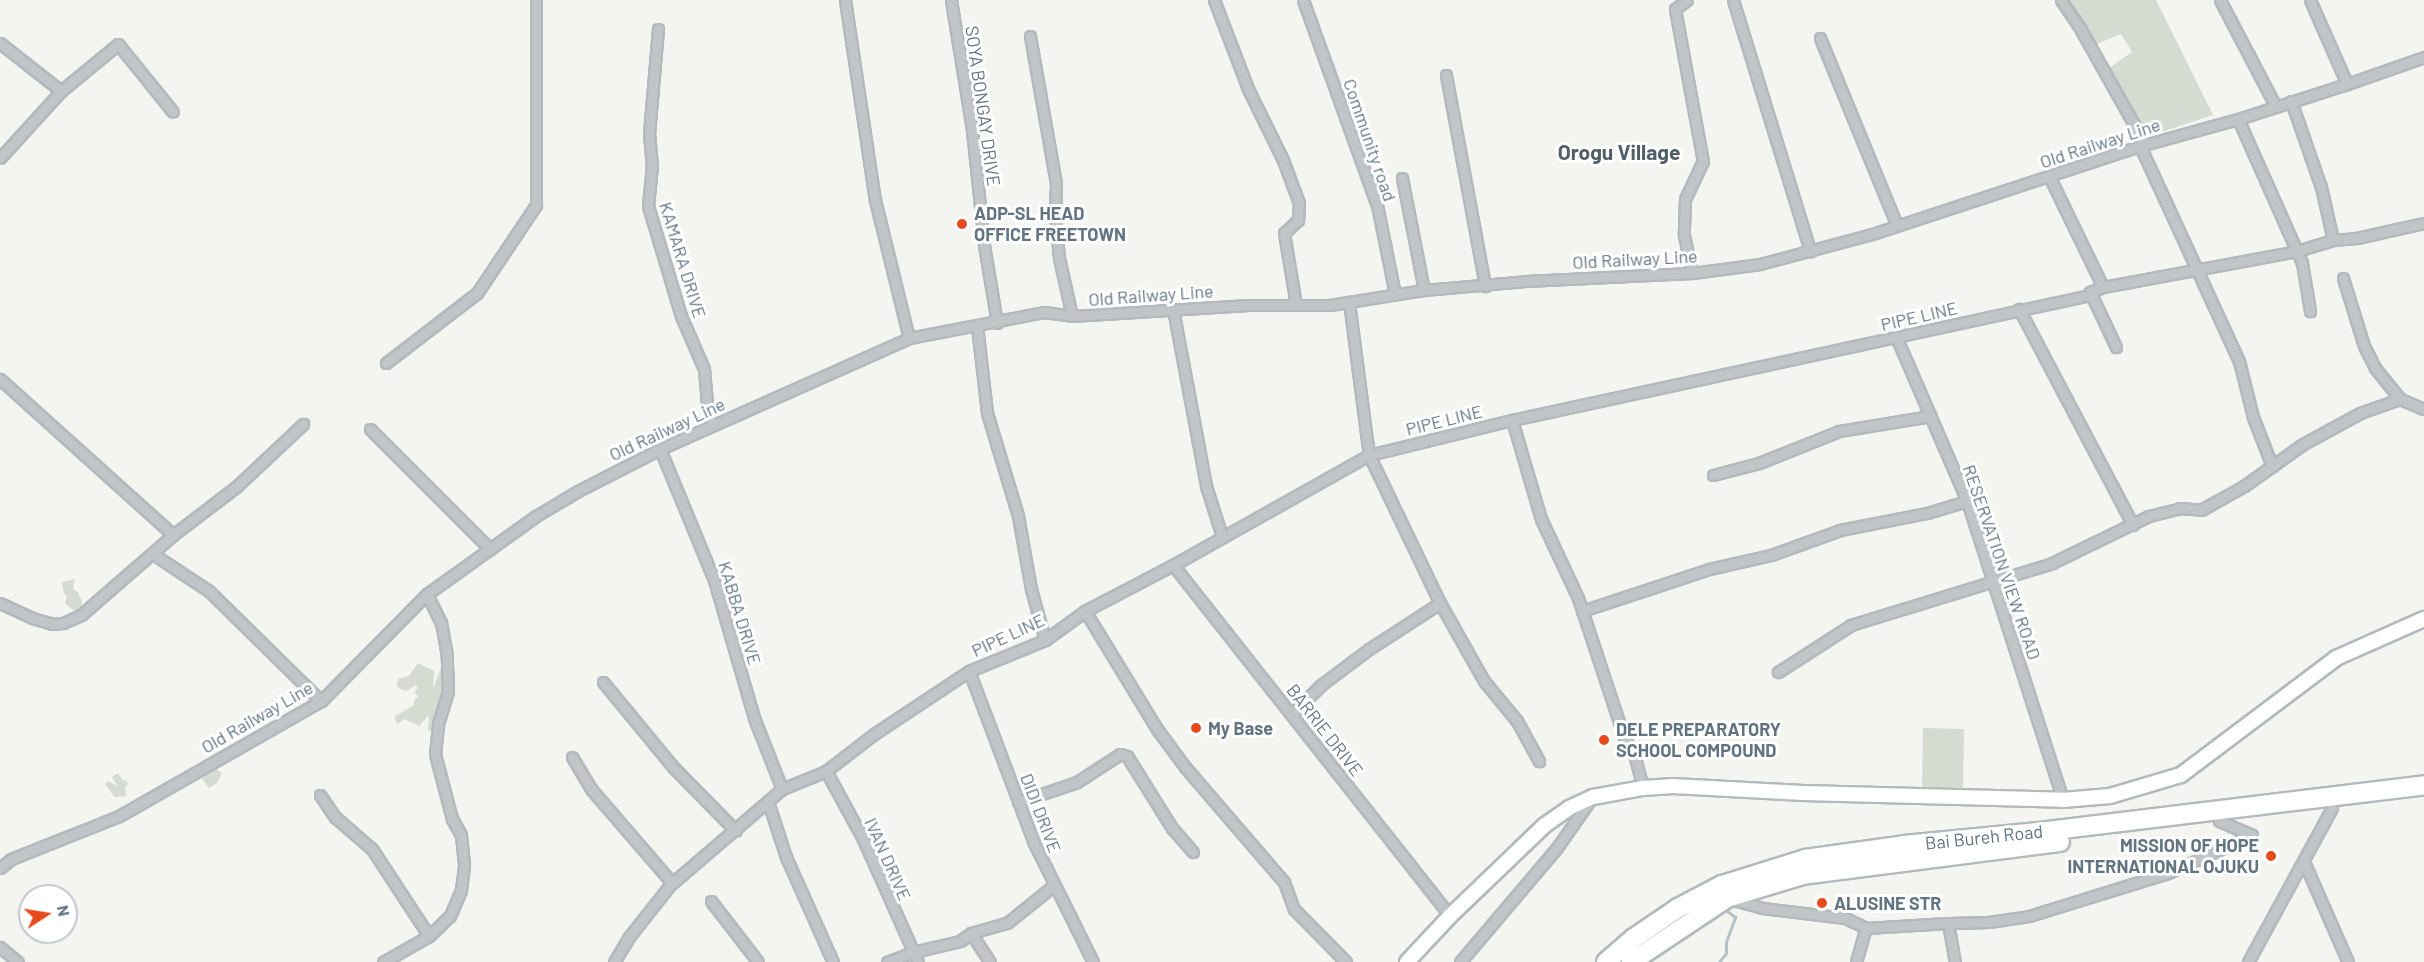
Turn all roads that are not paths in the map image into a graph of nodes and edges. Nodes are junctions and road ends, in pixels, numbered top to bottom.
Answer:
1 (536, 0) edge
2 (845, 0) edge
3 (951, 0) edge
4 (1214, 0) edge
5 (1304, 0) edge
6 (1687, 0) edge
7 (1733, 0) edge
8 (2061, 0) edge
9 (2220, 0) edge
10 (2310, 0) edge
11 (658, 29) dead end
12 (1030, 36) dead end
13 (1820, 38) dead end
14 (0, 43) edge
15 (2424, 57) edge
16 (1446, 75) dead end
17 (2347, 84) junction
18 (61, 91) junction
19 (2291, 101) junction
20 (2275, 105) junction
21 (173, 112) dead end
22 (2238, 119) junction
23 (2143, 145) junction
24 (0, 158) edge
25 (2049, 176) junction
26 (1402, 178) dead end
27 (2424, 223) edge
28 (1897, 226) junction
29 (2333, 240) junction
30 (1810, 251) junction
31 (2297, 251) junction
32 (2196, 269) junction
33 (1692, 273) junction
34 (2343, 278) dead end
35 (1485, 286) junction
36 (2103, 286) junction
37 (1424, 290) junction
38 (2090, 292) junction
39 (1395, 294) junction
40 (1349, 302) junction
41 (1296, 305) junction
42 (1173, 309) junction
43 (2019, 309) junction
44 (2310, 311) dead end
45 (1072, 316) junction
46 (997, 323) junction
47 (977, 326) junction
48 (909, 338) junction
49 (1897, 339) junction
50 (2116, 347) dead end
51 (386, 363) dead end
52 (0, 379) edge
53 (2400, 399) junction
54 (2424, 409) edge
55 (1931, 416) junction
56 (1512, 420) junction
57 (303, 424) dead end
58 (713, 425) junction
59 (370, 429) dead end
60 (660, 449) junction
61 (1369, 455) junction
62 (2272, 466) junction
63 (1713, 475) dead end
64 (1967, 501) junction
65 (2133, 525) junction
66 (173, 536) junction
67 (1222, 536) junction
68 (490, 549) junction
69 (153, 554) junction
70 (1173, 565) junction
71 (1993, 582) junction
72 (427, 594) junction
73 (0, 603) edge
74 (1440, 603) junction
75 (1085, 610) junction
76 (1582, 611) junction
77 (2424, 619) edge
78 (1045, 640) junction
79 (969, 671) junction
80 (1778, 672) dead end
81 (603, 682) dead end
82 (321, 701) junction
83 (1292, 714) junction
84 (572, 757) dead end
85 (1539, 760) dead end
86 (826, 771) junction
87 (2424, 785) edge
88 (1643, 788) junction
89 (782, 789) junction
90 (320, 795) dead end
91 (1593, 797) junction
92 (2424, 797) edge
93 (2063, 800) junction
94 (768, 802) junction
95 (1018, 802) junction
96 (2332, 808) junction
97 (2219, 821) junction
98 (736, 831) junction
99 (1193, 852) dead end
100 (2304, 862) junction
101 (0, 868) edge
102 (672, 884) junction
103 (1053, 886) junction
104 (1727, 898) junction
105 (711, 901) dead end
106 (1450, 916) junction
107 (1948, 923) junction
108 (1866, 928) junction
109 (971, 933) junction
110 (429, 936) junction
111 (0, 947) edge
112 (913, 952) junction
113 (18, 962) edge
114 (383, 962) edge
115 (614, 962) edge
116 (758, 962) edge
117 (832, 962) edge
118 (887, 962) edge
119 (918, 962) edge
120 (990, 962) edge
121 (1093, 962) edge
122 (1346, 962) edge
123 (1407, 962) edge
124 (1460, 962) edge
125 (1606, 962) edge
126 (1631, 962) edge
127 (1856, 962) edge
128 (1955, 962) edge
129 (2248, 962) edge
130 (2348, 962) edge

1 - 51 street
2 - 48 street
3 - 46 street, SOYA BONGAY DRIVE
4 - 41 street
5 - 39 street, Community road
6 - 33 street
7 - 30 street
8 - 23 street
9 - 20 street
10 - 17 street
11 - 58 street, KAMARA DRIVE
12 - 45 street
13 - 28 street
14 - 18 street
15 - 17 street, Old Railway Line
16 - 35 street
17 - 19 street, Old Railway Line
18 - 21 street
18 - 24 street
19 - 20 street, Old Railway Line
19 - 29 street
20 - 22 street, Old Railway Line
22 - 23 street, Old Railway Line
22 - 31 street
23 - 25 street, Old Railway Line
23 - 32 street
25 - 28 street, Old Railway Line
25 - 36 street
26 - 37 street
27 - 29 street, PIPE LINE
28 - 30 street, Old Railway Line
29 - 31 street, PIPE LINE
30 - 33 street, Old Railway Line
31 - 32 street, PIPE LINE
31 - 44 street
32 - 36 street, PIPE LINE
32 - 62 street
33 - 35 street, Old Railway Line
34 - 53 street
35 - 37 street, Old Railway Line
36 - 38 street, PIPE LINE
37 - 39 street, Old Railway Line
38 - 43 street, PIPE LINE
38 - 50 street
39 - 40 street, Old Railway Line
40 - 41 street, Old Railway Line
40 - 61 street
41 - 42 street, Old Railway Line
42 - 45 street, Old Railway Line
42 - 67 street
43 - 49 street, PIPE LINE
43 - 65 street
45 - 46 street, Old Railway Line
46 - 47 street, Old Railway Line
47 - 48 street, Old Railway Line
47 - 78 street
48 - 58 street, Old Railway Line
49 - 55 street, RESERVATION VIEW ROAD
49 - 56 street, PIPE LINE
52 - 66 street
53 - 54 street
53 - 62 street
55 - 63 street
55 - 64 street, RESERVATION VIEW ROAD
56 - 61 street, PIPE LINE
56 - 76 street
57 - 66 street
58 - 60 street, Old Railway Line
59 - 68 street
60 - 68 street, Old Railway Line
60 - 89 street, KABBA DRIVE
61 - 67 street, PIPE LINE
61 - 74 street
62 - 65 street
64 - 71 street, RESERVATION VIEW ROAD
64 - 76 street
65 - 71 street
66 - 69 street
67 - 70 street, PIPE LINE
68 - 72 street, Old Railway Line
69 - 73 street
69 - 82 street
70 - 75 street, PIPE LINE
70 - 83 street, BARRIE DRIVE
71 - 80 street
71 - 93 street, RESERVATION VIEW ROAD
72 - 82 street, Old Railway Line
72 - 110 street
74 - 83 street
74 - 85 street
75 - 78 street, PIPE LINE
75 - 122 street
76 - 88 street
77 - 93 street
78 - 79 street, PIPE LINE
79 - 86 street, PIPE LINE
79 - 95 street, DIDI DRIVE
81 - 98 street
82 - 101 street, Old Railway Line
83 - 106 street, BARRIE DRIVE
84 - 102 street
86 - 89 street, PIPE LINE
86 - 112 street, IVAN DRIVE
87 - 125 highway, Bai Bureh Road
88 - 91 street
88 - 93 street
89 - 94 street, PIPE LINE
90 - 110 street
91 - 106 street
91 - 124 street
92 - 96 highway, Bai Bureh Road
94 - 98 street, PIPE LINE
94 - 117 street
95 - 99 street
95 - 103 street, DIDI DRIVE
96 - 97 highway, Bai Bureh Road
96 - 100 street
97 - 104 highway, Bai Bureh Road
97 - 107 street
98 - 102 street, PIPE LINE
100 - 129 street
100 - 130 street
102 - 115 street, PIPE LINE
103 - 109 street
103 - 121 street, DIDI DRIVE
104 - 108 street
104 - 126 highway, Bai Bureh Road
105 - 116 street
106 - 123 street
107 - 108 street
107 - 128 street
108 - 127 street
109 - 112 street
109 - 120 street
110 - 114 street
111 - 113 street
112 - 118 street
112 - 119 street, IVAN DRIVE

